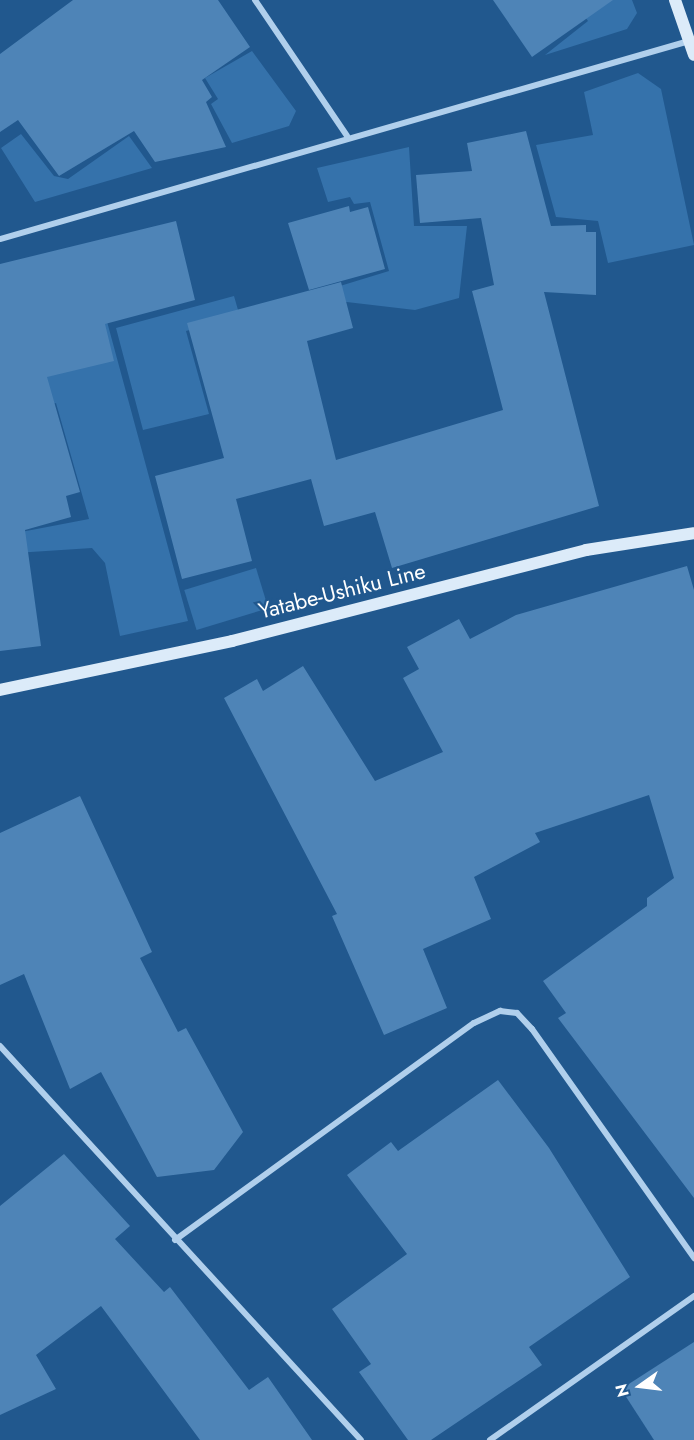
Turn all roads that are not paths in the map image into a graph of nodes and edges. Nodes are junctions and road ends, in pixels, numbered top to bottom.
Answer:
1 (255, 0) edge
2 (675, 0) edge
3 (690, 41) junction
4 (694, 55) edge
5 (347, 136) junction
6 (1, 237) edge
7 (694, 534) edge
8 (0, 690) edge
9 (0, 1046) edge
10 (175, 1240) junction
11 (694, 1258) edge
12 (694, 1296) edge
13 (361, 1440) edge
14 (490, 1440) edge

1 - 5 street
2 - 3 main road
3 - 4 main road
3 - 5 street
5 - 6 street
7 - 8 main road, Yatabe-Ushiku Line
9 - 10 street
10 - 11 street
10 - 13 street
12 - 14 street

